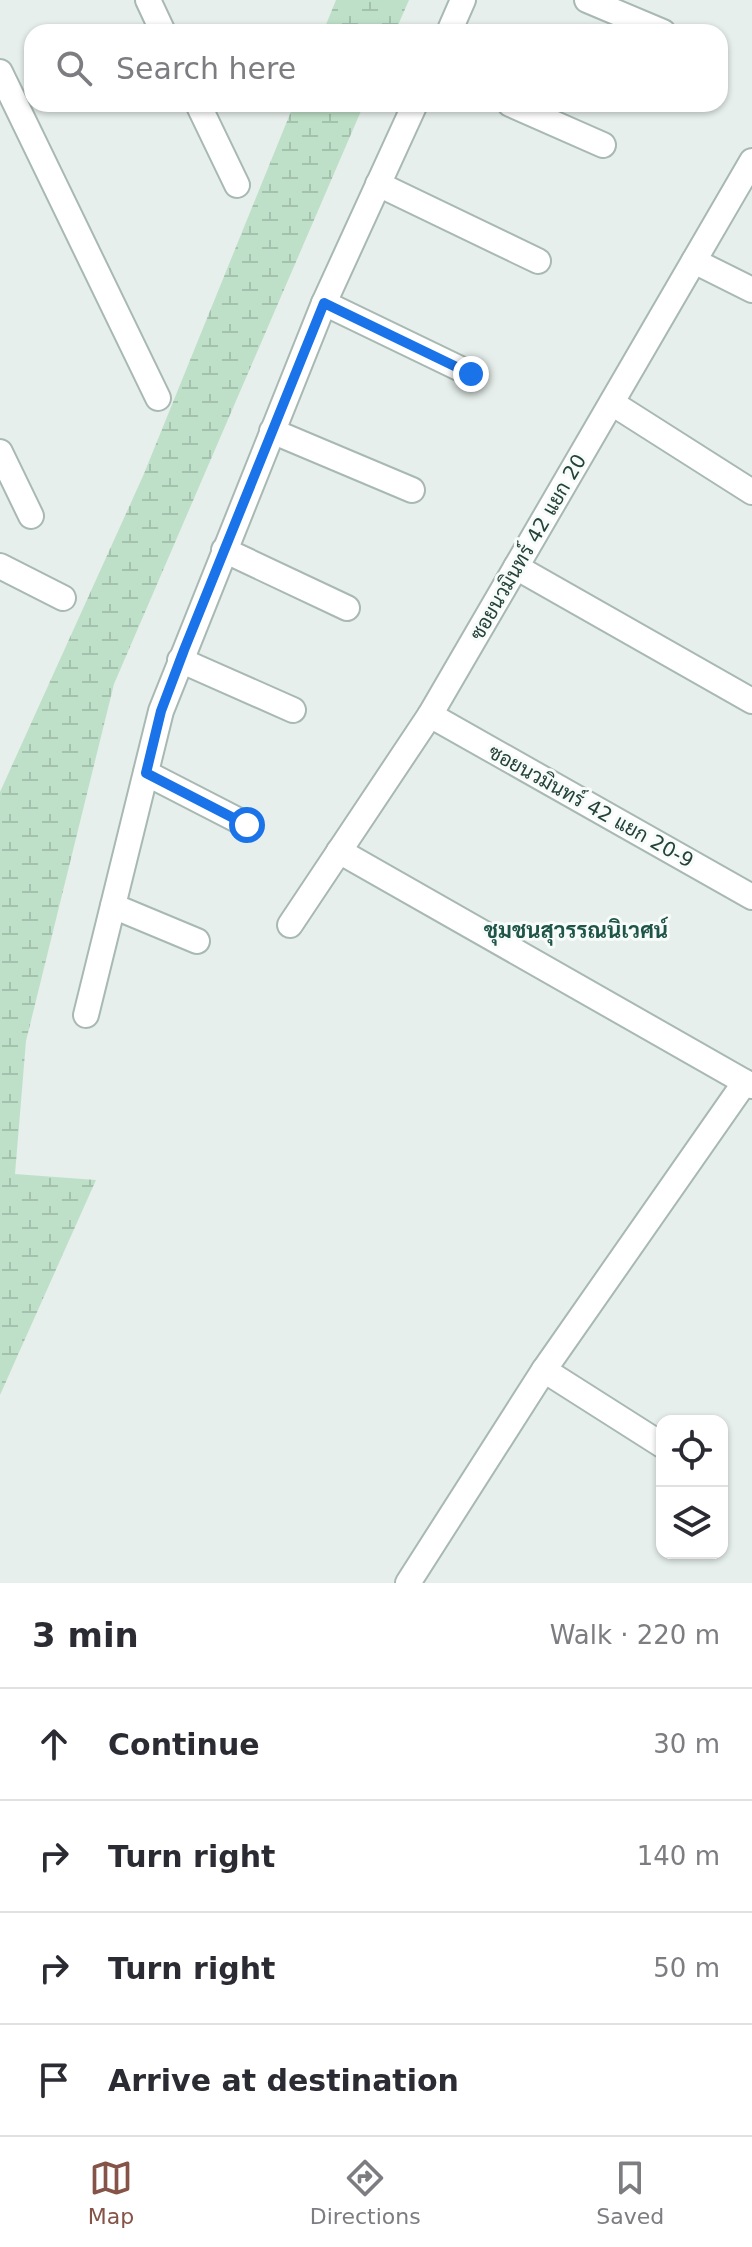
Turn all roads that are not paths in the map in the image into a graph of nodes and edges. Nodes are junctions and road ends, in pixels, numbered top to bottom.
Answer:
1 (148, 0) edge
2 (463, 0) edge
3 (587, 0) edge
4 (159, 24) edge
5 (452, 24) edge
6 (644, 24) edge
7 (0, 72) edge
8 (202, 112) edge
9 (411, 112) edge
10 (528, 112) edge
11 (603, 145) dead end
12 (752, 161) edge
13 (378, 184) junction
14 (237, 185) dead end
15 (538, 261) dead end
16 (694, 261) junction
17 (752, 290) edge
18 (324, 303) junction
19 (471, 374) dead end
20 (158, 398) dead end
21 (612, 403) junction
22 (272, 431) junction
23 (0, 452) edge
24 (412, 490) dead end
25 (752, 492) edge
26 (31, 516) dead end
27 (224, 550) junction
28 (0, 566) edge
29 (516, 567) junction
30 (63, 598) dead end
31 (347, 608) dead end
32 (180, 660) junction
33 (752, 701) edge
34 (293, 710) dead end
35 (430, 715) junction
36 (146, 773) junction
37 (247, 825) dead end
38 (339, 851) junction
39 (752, 897) edge
40 (113, 906) junction
41 (290, 925) dead end
42 (197, 941) dead end
43 (86, 1015) dead end
44 (748, 1084) edge
45 (544, 1370) junction
46 (656, 1441) edge
47 (408, 1583) edge

1 - 4 street
2 - 5 street
3 - 6 street
7 - 20 street
8 - 14 street
9 - 13 street
10 - 11 street
12 - 16 street, ซอยนวมินทร์ 42 แยก 20
13 - 15 street
13 - 18 street
16 - 17 street
16 - 21 street, ซอยนวมินทร์ 42 แยก 20
18 - 19 street
18 - 22 street
21 - 25 street
21 - 29 street, ซอยนวมินทร์ 42 แยก 20
22 - 24 street
22 - 27 street
23 - 26 street
27 - 31 street
27 - 32 street
28 - 30 street
29 - 33 street
29 - 35 street, ซอยนวมินทร์ 42 แยก 20
32 - 34 street
32 - 36 street
35 - 38 street, ซอยนวมินทร์ 42 แยก 20
35 - 39 street, ซอยนวมินทร์ 42 แยก 20-9
36 - 37 street
36 - 40 street
38 - 41 street, ซอยนวมินทร์ 42 แยก 20
38 - 44 street
40 - 42 street
40 - 43 street
44 - 45 street
45 - 46 street
45 - 47 street

